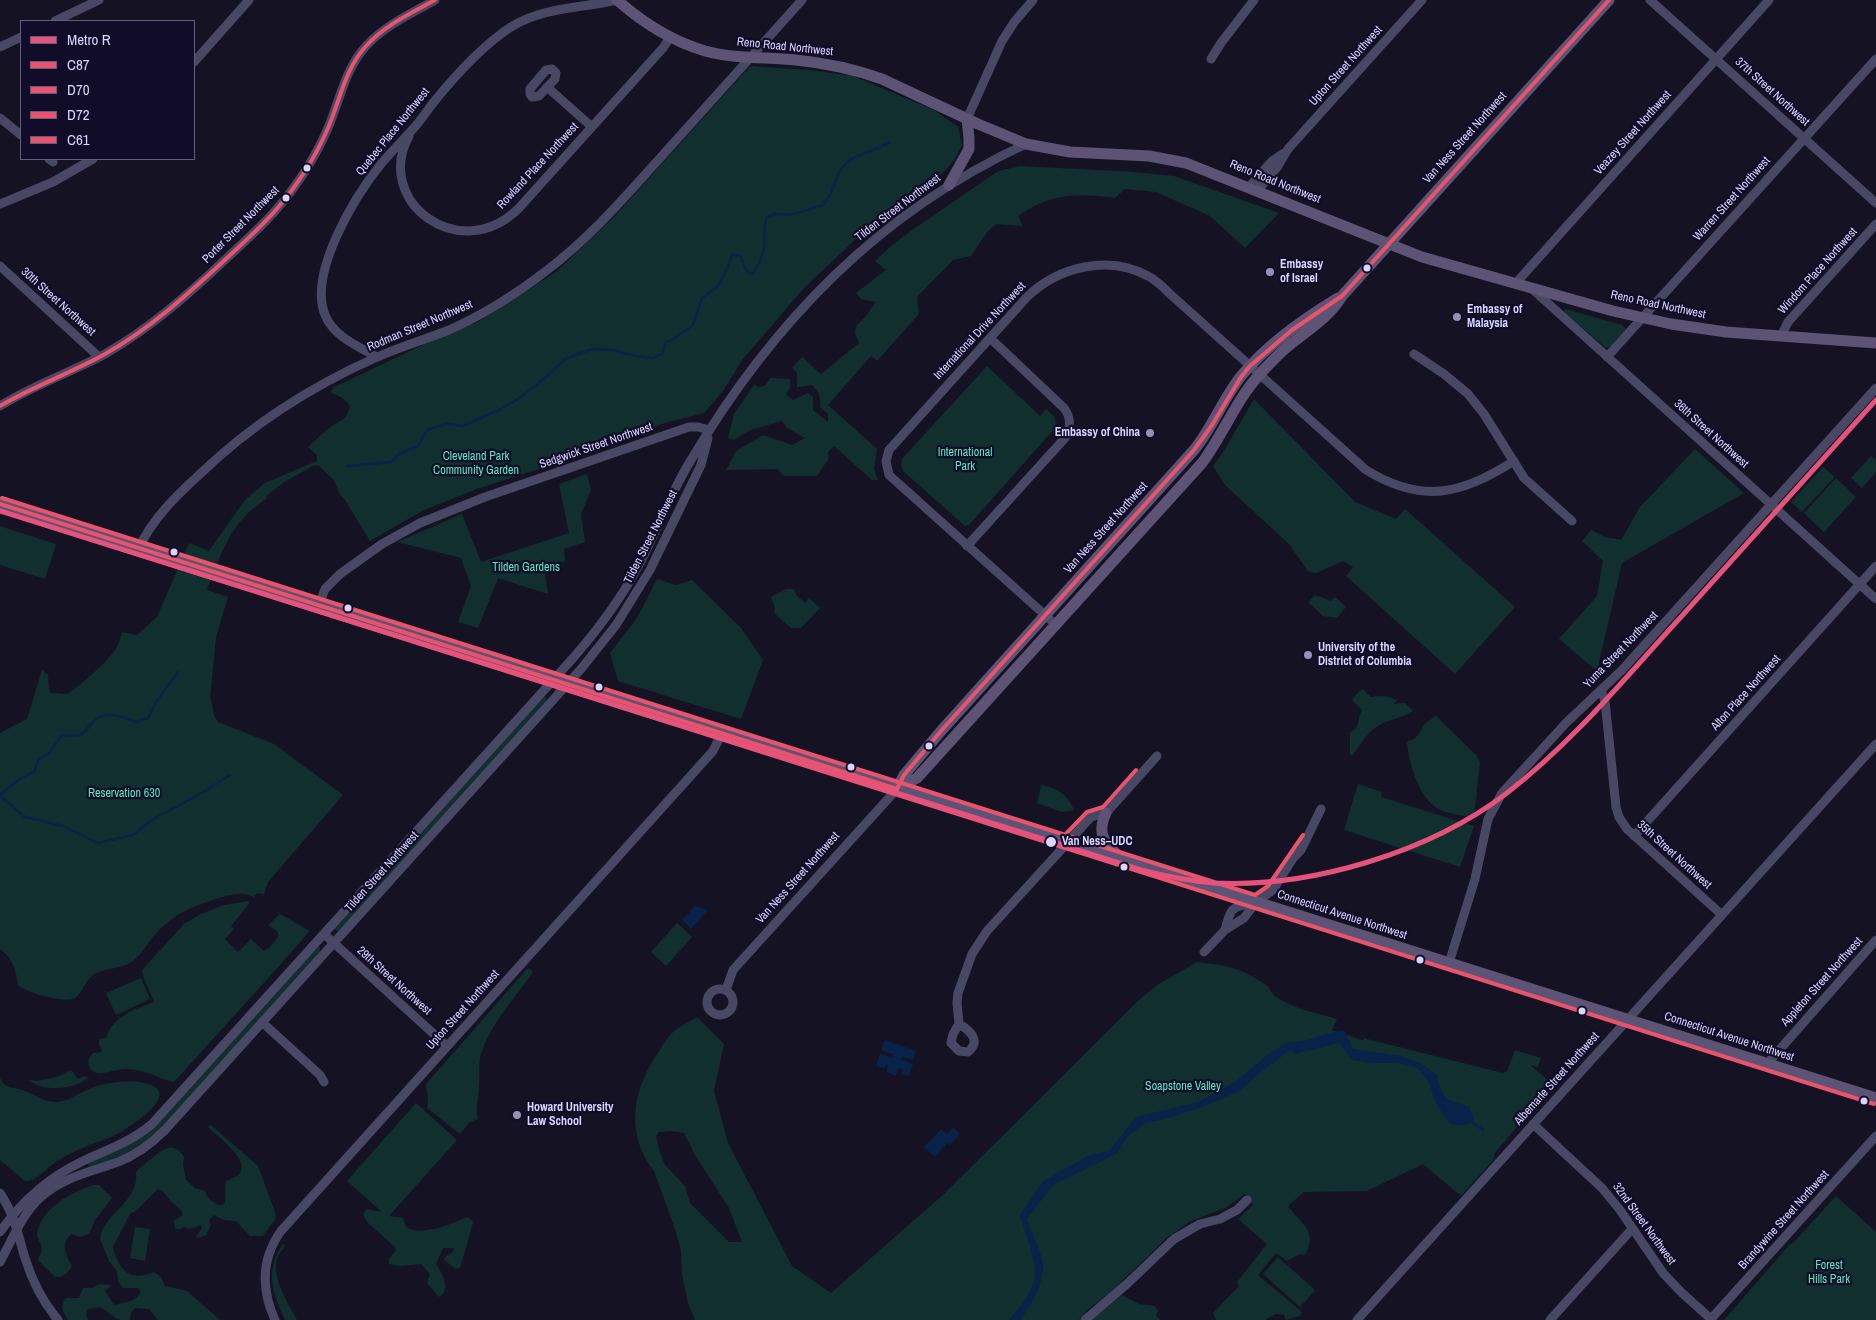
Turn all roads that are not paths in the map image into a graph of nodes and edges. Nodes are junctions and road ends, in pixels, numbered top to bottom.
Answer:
1 (99, 0) edge
2 (249, 0) edge
3 (435, 0) edge
4 (617, 0) edge
5 (802, 0) edge
6 (1033, 0) edge
7 (1254, 0) edge
8 (1422, 0) edge
9 (1609, 0) edge
10 (1650, 0) edge
11 (1769, 0) edge
12 (57, 20) edge
13 (20, 37) edge
14 (670, 38) junction
15 (0, 47) edge
16 (751, 57) junction
17 (1211, 59) dead end
18 (1716, 59) junction
19 (1876, 59) edge
20 (195, 61) edge
21 (547, 87) dead end
22 (0, 118) edge
23 (966, 119) junction
24 (592, 127) junction
25 (413, 130) junction
26 (20, 134) edge
27 (1804, 138) junction
28 (1026, 144) junction
29 (91, 160) edge
30 (949, 185) junction
31 (1254, 188) junction
32 (1876, 203) edge
33 (0, 204) edge
34 (1876, 224) edge
35 (1389, 244) junction
36 (0, 266) edge
37 (1516, 283) junction
38 (1529, 286) junction
39 (1342, 296) junction
40 (1642, 318) junction
41 (1781, 336) junction
42 (990, 338) junction
43 (1876, 343) edge
44 (1414, 354) dead end
45 (99, 356) junction
46 (377, 357) junction
47 (1607, 357) junction
48 (1250, 366) junction
49 (1260, 375) junction
50 (1876, 388) edge
51 (0, 406) edge
52 (710, 430) junction
53 (1514, 461) junction
54 (0, 504) edge
55 (1771, 505) junction
56 (1572, 521) dead end
57 (967, 546) junction
58 (139, 548) junction
59 (1876, 566) edge
60 (635, 572) junction
61 (646, 578) junction
62 (1860, 584) junction
63 (1876, 599) edge
64 (319, 605) junction
65 (1045, 616) junction
66 (1055, 624) junction
67 (553, 680) junction
68 (568, 684) junction
69 (1601, 690) junction
70 (722, 733) junction
71 (1876, 744) edge
72 (1157, 756) dead end
73 (897, 789) junction
74 (1321, 809) dead end
75 (1106, 813) junction
76 (1634, 836) junction
77 (1067, 842) junction
78 (1124, 860) junction
79 (1256, 902) junction
80 (1722, 915) junction
81 (1225, 930) junction
82 (324, 934) junction
83 (1876, 940) edge
84 (334, 944) junction
85 (1204, 952) dead end
86 (1449, 963) junction
87 (726, 990) dead end
88 (1627, 1020) junction
89 (262, 1023) junction
90 (959, 1024) dead end
91 (447, 1046) junction
92 (1767, 1064) junction
93 (324, 1082) dead end
94 (1876, 1098) edge
95 (1533, 1124) junction
96 (1876, 1136) edge
97 (83, 1161) junction
98 (87, 1172) junction
99 (0, 1193) edge
100 (1247, 1200) dead end
101 (13, 1215) junction
102 (18, 1229) junction
103 (1632, 1229) junction
104 (0, 1232) edge
105 (0, 1262) edge
106 (58, 1320) edge
107 (275, 1320) edge
108 (1085, 1320) edge
109 (1356, 1320) edge
110 (1550, 1320) edge
111 (1710, 1320) edge

1 - 12 street
2 - 20 street
3 - 45 street, Porter Street Northwest
4 - 14 main road, Reno Road Northwest
4 - 25 street, Quebec Place Northwest
5 - 16 street, Rodman Street Northwest
6 - 23 street
7 - 17 street
8 - 31 street, Upton Street Northwest
9 - 35 main road, Van Ness Street Northwest
10 - 18 street, 37th Street Northwest
11 - 18 street, Veazey Street Northwest
13 - 15 street
14 - 16 main road, Reno Road Northwest
14 - 24 street, Rowland Place Northwest
16 - 23 main road, Reno Road Northwest
16 - 46 street, Rodman Street Northwest
18 - 27 street, 37th Street Northwest
18 - 37 street, Veazey Street Northwest
19 - 27 street, Warren Street Northwest
21 - 24 street
22 - 26 street
23 - 28 main road, Reno Road Northwest
23 - 30 main road
24 - 25 street, Rowland Place Northwest
25 - 46 street, Quebec Place Northwest
27 - 32 street, 37th Street Northwest
27 - 40 street, Warren Street Northwest
28 - 30 street, Tilden Street Northwest
28 - 31 main road, Reno Road Northwest
29 - 33 street
30 - 52 street, Tilden Street Northwest
31 - 35 main road, Reno Road Northwest
34 - 41 street, Windom Place Northwest
35 - 37 main road, Reno Road Northwest
35 - 39 main road, Van Ness Street Northwest
36 - 45 street, 30th Street Northwest
37 - 38 main road, Reno Road Northwest
38 - 40 main road, Reno Road Northwest
38 - 47 street, 36th Street Northwest
39 - 48 main road, Van Ness Street Northwest
39 - 49 main road, Van Ness Street Northwest
40 - 41 main road, Reno Road Northwest
40 - 47 street, Warren Street Northwest
41 - 43 main road, Reno Road Northwest
42 - 48 street, International Drive Northwest
42 - 57 street
42 - 57 street, International Drive Northwest
44 - 53 street
45 - 51 street, Porter Street Northwest
46 - 58 street, Rodman Street Northwest
47 - 55 street, 36th Street Northwest
48 - 49 street, International Drive Northwest
48 - 65 main road, Van Ness Street Northwest
49 - 53 street, International Drive Northwest
49 - 66 main road, Van Ness Street Northwest
50 - 55 street, Yuma Street Northwest
52 - 60 street, Tilden Street Northwest
52 - 61 street, Tilden Street Northwest
52 - 64 street, Sedgwick Street Northwest
53 - 56 street
54 - 58 main road, Connecticut Avenue Northwest
55 - 62 street, 36th Street Northwest
55 - 69 street, Yuma Street Northwest
57 - 65 street, International Drive Northwest
58 - 64 main road, Connecticut Avenue Northwest
59 - 62 street, Alton Place Northwest
60 - 61 street
60 - 67 street, Tilden Street Northwest
61 - 68 street, Tilden Street Northwest
62 - 63 street, 36th Street Northwest
62 - 76 street, Alton Place Northwest
64 - 67 main road, Connecticut Avenue Northwest
65 - 66 street, International Drive Northwest
65 - 73 main road, Van Ness Street Northwest
66 - 73 main road, Van Ness Street Northwest
67 - 68 main road, Connecticut Avenue Northwest
67 - 82 street, Tilden Street Northwest
68 - 70 main road, Connecticut Avenue Northwest
68 - 84 street, Tilden Street Northwest
69 - 76 street, 35th Street Northwest
69 - 86 street, Yuma Street Northwest
70 - 73 main road, Connecticut Avenue Northwest
70 - 91 street, Upton Street Northwest
71 - 80 street, Albemarle Street Northwest
72 - 75 street
73 - 77 main road, Connecticut Avenue Northwest
73 - 87 street, Van Ness Street Northwest
74 - 79 street
75 - 77 street
75 - 78 main road
76 - 80 street, 35th Street Northwest
77 - 78 main road, Connecticut Avenue Northwest
77 - 90 street
78 - 79 main road, Connecticut Avenue Northwest
79 - 81 street
79 - 81 street
79 - 86 main road, Connecticut Avenue Northwest
80 - 88 street, Albemarle Street Northwest
81 - 85 street
82 - 84 street, 29th Street Northwest
82 - 97 street, Tilden Street Northwest
83 - 92 street, Appleton Street Northwest
84 - 89 street, Tilden Street Northwest
84 - 91 street, 29th Street Northwest
86 - 88 main road, Connecticut Avenue Northwest
88 - 92 main road, Connecticut Avenue Northwest
88 - 95 street, Albemarle Street Northwest
89 - 93 street
89 - 98 street, Tilden Street Northwest
91 - 107 street, Upton Street Northwest
92 - 94 main road, Connecticut Avenue Northwest
95 - 103 street, 32nd Street Northwest
95 - 109 street, Albemarle Street Northwest
96 - 111 street, Brandywine Street Northwest
97 - 98 street
97 - 101 street, Tilden Street Northwest
98 - 102 street, Tilden Street Northwest
99 - 101 street
100 - 108 street
101 - 102 street
101 - 104 street, Tilden Street Northwest
102 - 105 street, Tilden Street Northwest
102 - 106 street
103 - 110 street
103 - 111 street, 32nd Street Northwest

